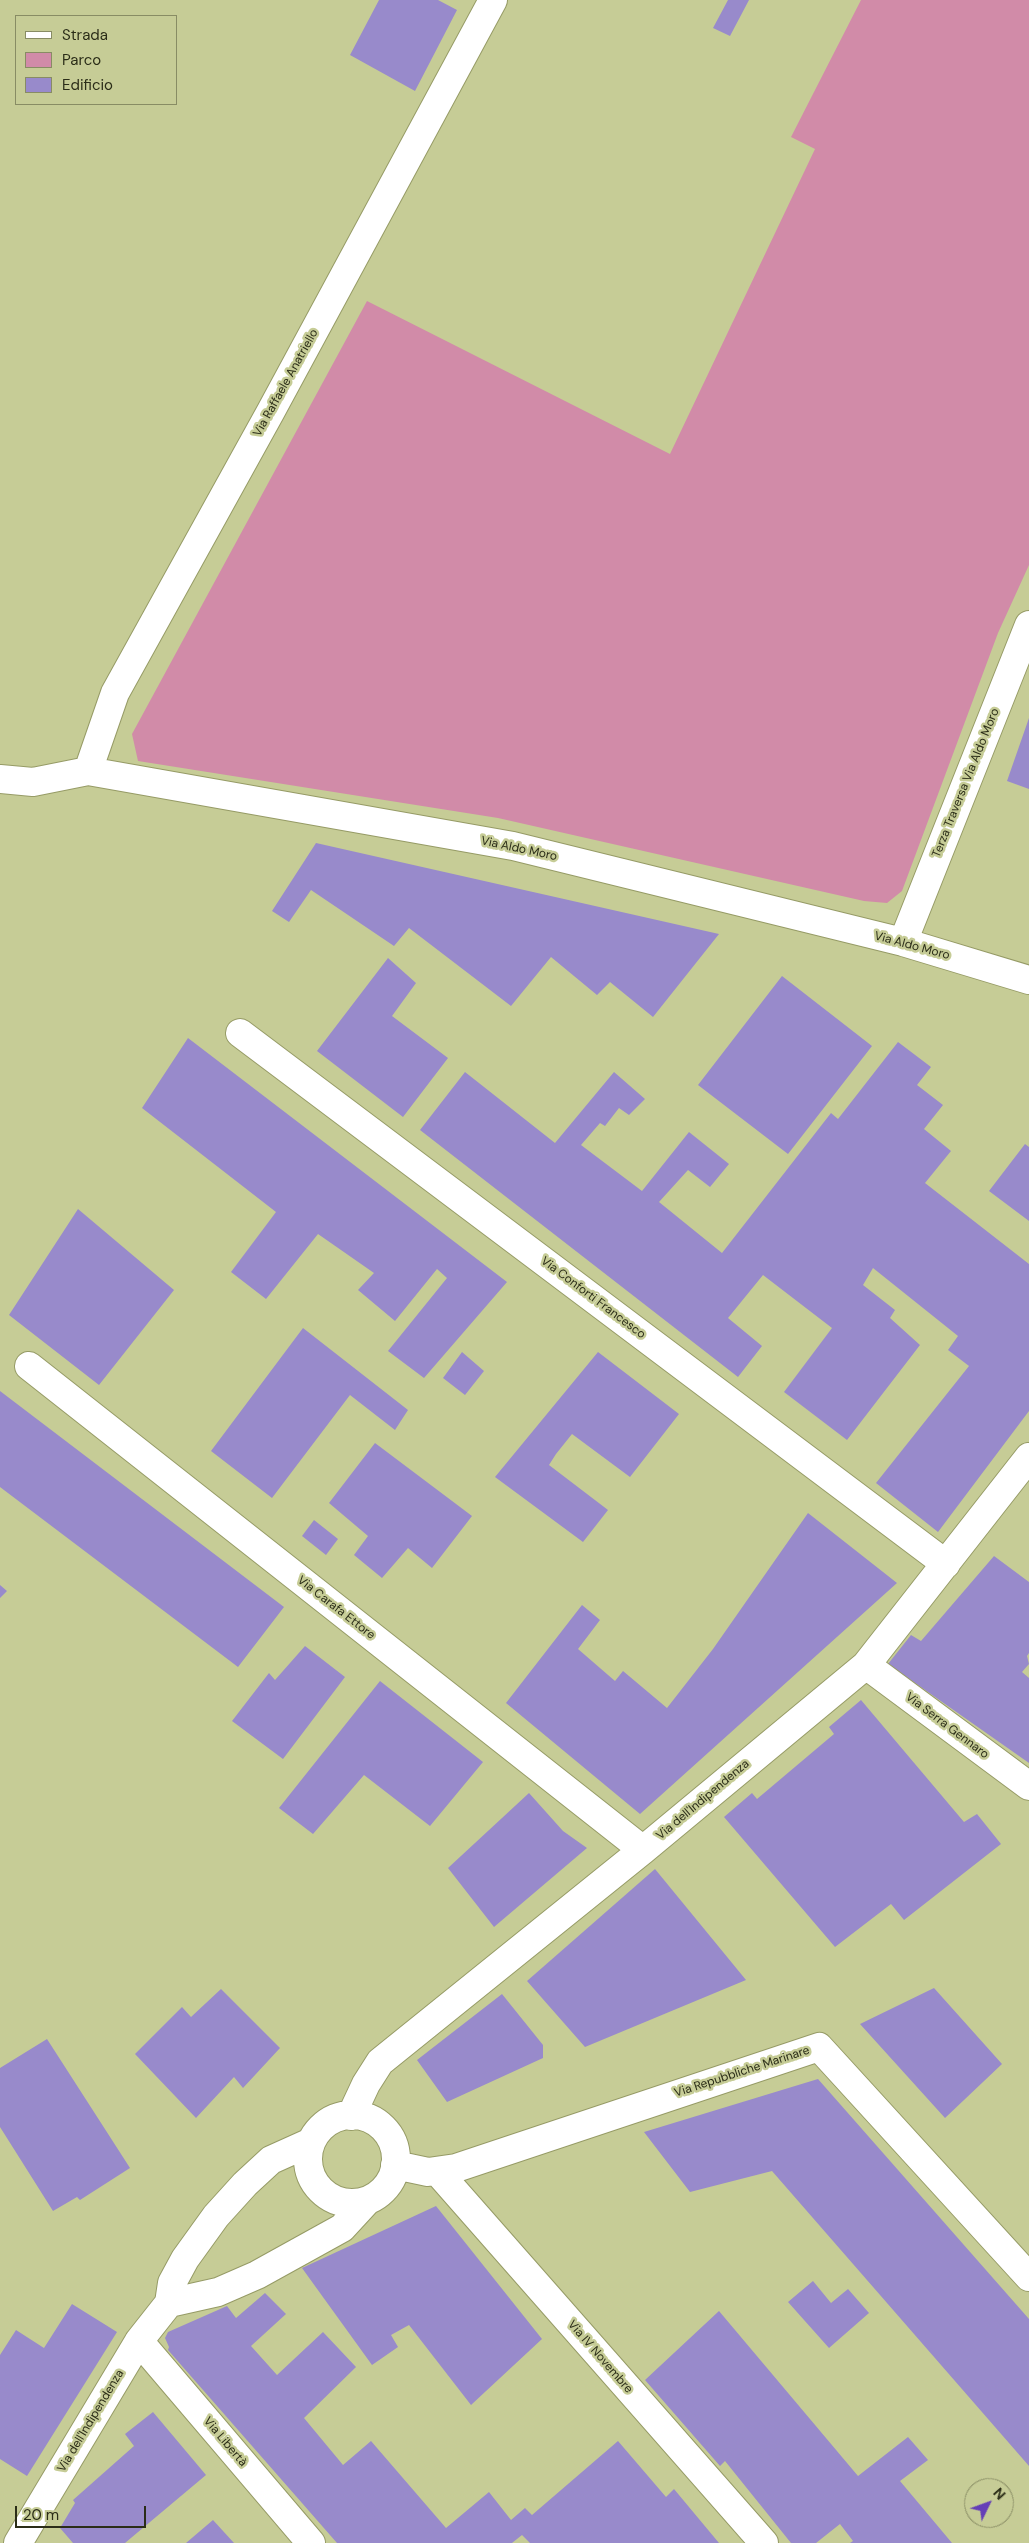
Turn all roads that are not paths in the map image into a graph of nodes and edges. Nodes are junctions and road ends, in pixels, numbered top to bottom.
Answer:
1 (493, 0) edge
2 (1029, 625) edge
3 (88, 771) junction
4 (0, 779) edge
5 (903, 942) junction
6 (1029, 980) edge
7 (240, 1033) dead end
8 (29, 1366) dead end
9 (1029, 1457) edge
10 (946, 1564) junction
11 (866, 1665) junction
12 (1029, 1786) edge
13 (643, 1850) junction
14 (352, 2116) junction
15 (311, 2142) junction
16 (395, 2165) junction
17 (437, 2170) junction
18 (366, 2202) junction
19 (1029, 2277) edge
20 (169, 2303) junction
21 (139, 2341) junction
22 (18, 2543) edge
23 (311, 2543) edge
24 (764, 2543) edge

1 - 3 street, Via Raffaele Anatriello
2 - 5 street, Terza Traversa Via Aldo Moro
3 - 4 street, Via Aldo Moro
3 - 5 street, Via Aldo Moro
5 - 6 street, Via Aldo Moro
7 - 10 street, Via Conforti Francesco
8 - 13 street, Via Carafa Ettore
9 - 10 street, Via dell'Indipendenza
10 - 11 street, Via dell'Indipendenza
11 - 12 street, Via Serra Gennaro
11 - 13 street, Via dell'Indipendenza
13 - 14 street, Via dell'Indipendenza
14 - 15 street, Via dell'Indipendenza
14 - 16 street, Via dell'Indipendenza
15 - 18 street
15 - 20 street, Via dell'Indipendenza
16 - 17 street, Via Repubbliche Marinare
16 - 18 street
17 - 19 street, Via Repubbliche Marinare
17 - 24 street, Via IV Novembre
18 - 20 street
20 - 21 street, Via dell'Indipendenza
21 - 22 street, Via dell'Indipendenza
21 - 23 street, Via Libertà

